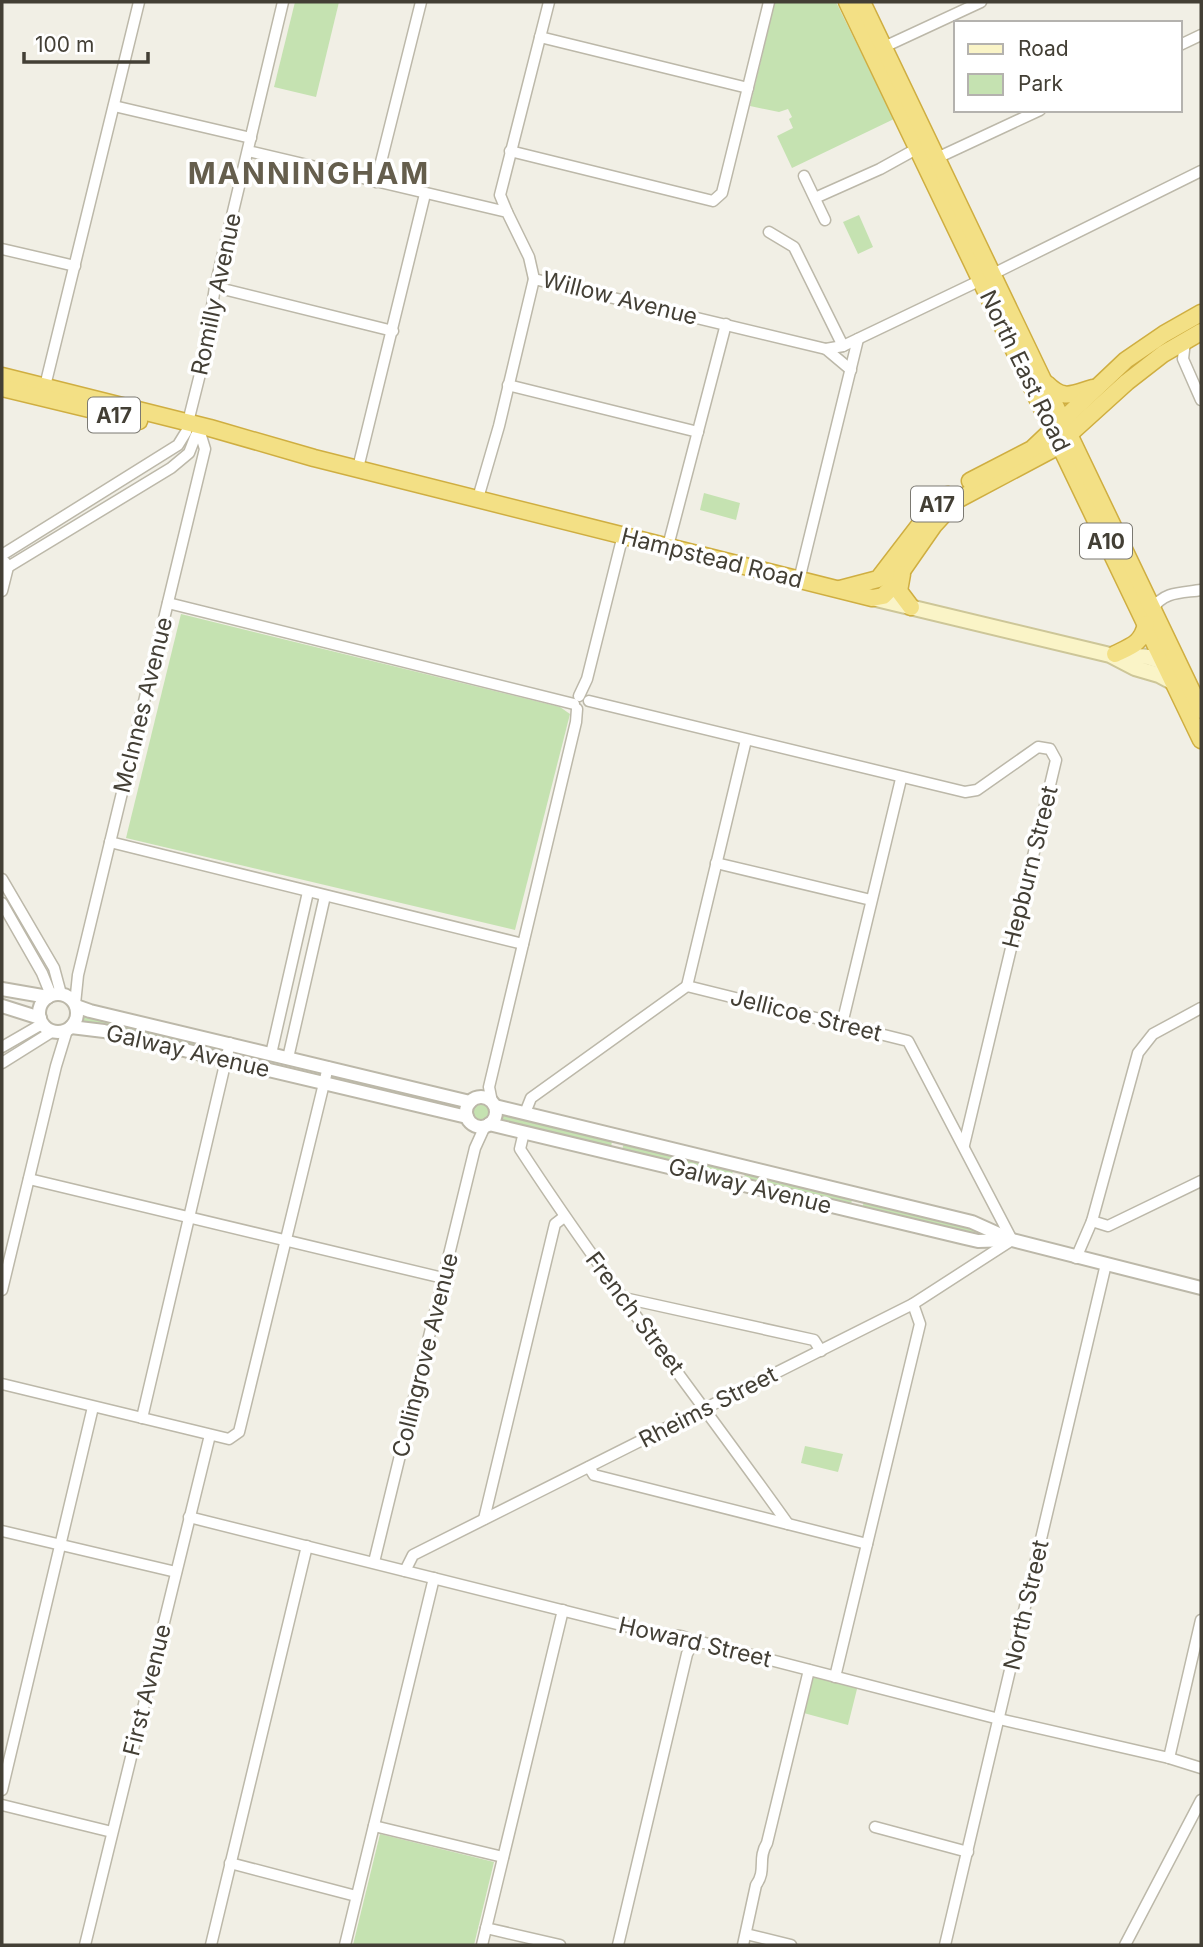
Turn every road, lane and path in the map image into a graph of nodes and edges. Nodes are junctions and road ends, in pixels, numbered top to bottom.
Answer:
1 (139, 2) edge
2 (283, 2) edge
3 (421, 2) edge
4 (549, 2) edge
5 (769, 2) edge
6 (847, 2) edge
7 (862, 2) edge
8 (981, 2) edge
9 (1201, 35) edge
10 (540, 37) junction
11 (1182, 44) edge
12 (878, 50) junction
13 (748, 88) junction
14 (114, 106) junction
15 (1035, 112) edge
16 (251, 138) junction
17 (248, 151) junction
18 (510, 151) junction
19 (927, 156) junction
20 (1201, 171) edge
21 (804, 176) dead end
22 (376, 182) junction
23 (425, 194) junction
24 (815, 198) junction
25 (507, 212) junction
26 (825, 220) dead end
27 (769, 232) dead end
28 (2, 249) edge
29 (75, 265) junction
30 (987, 277) junction
31 (534, 279) junction
32 (215, 287) junction
33 (1201, 313) edge
34 (726, 324) junction
35 (393, 331) junction
36 (1201, 332) edge
37 (858, 339) junction
38 (1185, 341) junction
39 (843, 346) junction
40 (826, 349) junction
41 (851, 370) junction
42 (2, 376) edge
43 (1041, 377) junction
44 (508, 385) junction
45 (1096, 387) junction
46 (2, 388) edge
47 (44, 392) junction
48 (1201, 400) edge
49 (196, 431) junction
50 (698, 432) junction
51 (1060, 432) junction
52 (358, 468) junction
53 (478, 498) junction
54 (623, 535) junction
55 (668, 546) junction
56 (2, 555) edge
57 (8, 567) junction
58 (904, 568) junction
59 (799, 580) junction
60 (836, 589) junction
61 (1201, 590) edge
62 (2, 591) edge
63 (872, 598) junction
64 (168, 603) junction
65 (911, 607) junction
66 (1149, 617) junction
67 (1113, 654) junction
68 (1163, 662) junction
69 (1179, 678) junction
70 (581, 703) junction
71 (1201, 709) edge
72 (746, 740) junction
73 (1201, 740) edge
74 (901, 779) junction
75 (110, 842) junction
76 (716, 863) junction
77 (2, 879) edge
78 (308, 892) junction
79 (324, 896) junction
80 (871, 900) junction
81 (2, 903) edge
82 (523, 944) junction
83 (54, 968) junction
84 (75, 979) junction
85 (687, 986) junction
86 (2, 989) edge
87 (56, 995) junction
88 (76, 1005) junction
89 (2, 1006) edge
90 (1201, 1008) edge
91 (842, 1024) junction
92 (55, 1027) junction
93 (39, 1040) junction
94 (230, 1043) junction
95 (58, 1046) junction
96 (2, 1047) edge
97 (271, 1054) junction
98 (58, 1058) junction
99 (288, 1058) junction
100 (227, 1061) junction
101 (2, 1063) edge
102 (328, 1067) junction
103 (324, 1083) junction
104 (485, 1099) junction
105 (525, 1113) junction
106 (480, 1123) junction
107 (524, 1132) junction
108 (964, 1145) junction
109 (29, 1179) junction
110 (1201, 1181) edge
111 (564, 1217) junction
112 (189, 1219) junction
113 (1092, 1221) junction
114 (1012, 1240) junction
115 (285, 1241) junction
116 (1076, 1258) junction
117 (1106, 1264) junction
118 (443, 1278) junction
119 (1201, 1287) edge
120 (2, 1290) edge
121 (624, 1298) junction
122 (914, 1304) junction
123 (821, 1351) junction
124 (2, 1384) edge
125 (93, 1407) junction
126 (705, 1407) junction
127 (142, 1418) junction
128 (210, 1435) junction
129 (589, 1467) junction
130 (189, 1517) junction
131 (484, 1519) junction
132 (788, 1524) junction
133 (2, 1531) edge
134 (867, 1544) junction
135 (60, 1545) junction
136 (307, 1546) junction
137 (374, 1562) junction
138 (405, 1571) junction
139 (176, 1572) junction
140 (434, 1578) junction
141 (563, 1610) junction
142 (1201, 1620) edge
143 (693, 1643) junction
144 (809, 1670) junction
145 (835, 1677) junction
146 (999, 1719) junction
147 (1169, 1758) junction
148 (1201, 1768) edge
149 (2, 1790) edge
150 (1201, 1800) edge
151 (2, 1805) edge
152 (374, 1826) junction
153 (875, 1827) dead end
154 (113, 1832) junction
155 (968, 1852) junction
156 (503, 1857) junction
157 (230, 1863) junction
158 (356, 1896) junction
159 (486, 1928) junction
160 (745, 1940) edge
161 (85, 1945) edge
162 (211, 1945) edge
163 (345, 1945) edge
164 (482, 1945) edge
165 (560, 1945) edge
166 (618, 1945) edge
167 (791, 1945) edge
168 (945, 1945) edge
169 (1125, 1945) edge

1 - 14 street
2 - 16 street, Romilly Avenue
3 - 22 street
4 - 10 street
5 - 13 street
6 - 12 highway, North East Road / A10
7 - 12 highway, North East Road / A10
8 - 12 street
9 - 11 street
10 - 13 street
10 - 18 street
12 - 19 highway, North East Road / A10
13 - 18 street
14 - 16 street
14 - 29 street
15 - 19 street
16 - 17 street, Romilly Avenue
17 - 22 street
17 - 32 street, Romilly Avenue
18 - 25 street
19 - 24 street
19 - 30 highway, North East Road / A10
20 - 30 street, Willow Avenue
21 - 24 street
22 - 23 street
23 - 25 street
23 - 35 street
24 - 26 street
25 - 31 street, Willow Avenue
27 - 39 street
28 - 29 street
29 - 47 street
30 - 37 street, Willow Avenue
30 - 43 highway, North East Road / A10
30 - 51 highway, North East Road / A10
31 - 34 street, Willow Avenue
31 - 44 street
32 - 35 street
32 - 49 street, Romilly Avenue
33 - 45 highway, A17
34 - 40 street, Willow Avenue
34 - 50 street
35 - 52 street
36 - 38 highway, A17
37 - 39 street, Willow Avenue
37 - 41 street
38 - 48 street
38 - 51 highway, A17
39 - 40 street, Willow Avenue
40 - 41 street
41 - 59 street
42 - 47 highway, Hampstead Road / A17
43 - 45 highway
43 - 51 highway, North East Road / A10
44 - 50 street
44 - 53 street
45 - 51 highway, A17
46 - 47 highway, Hampstead Road / A17
47 - 49 highway, Hampstead Road / A17
49 - 52 highway, Hampstead Road / A17
49 - 56 street
49 - 57 street
49 - 64 street, McInnes Avenue
50 - 55 street
51 - 58 highway, A17
51 - 60 highway, A17
51 - 66 highway, North East Road / A10
52 - 53 highway, Hampstead Road / A17
53 - 54 highway, Hampstead Road / A17
54 - 55 highway, Hampstead Road / A17
54 - 70 street
55 - 59 highway, Hampstead Road / A17
56 - 57 street
57 - 62 street
58 - 63 highway, A17
58 - 65 highway
59 - 60 highway, Hampstead Road / A17
60 - 63 highway, Hampstead Road / A17
61 - 66 street
63 - 65 main road, Hampstead Road
64 - 70 street
64 - 75 street, McInnes Avenue
65 - 67 main road, Hampstead Road
66 - 67 highway
66 - 68 highway, North East Road / A10
66 - 69 highway, North East Road / A10
67 - 68 main road, Hampstead Road
67 - 69 main road, Hampstead Road
68 - 69 highway
69 - 71 highway, North East Road / A10
69 - 73 highway, North East Road / A10
70 - 72 street
70 - 82 street
72 - 74 street
72 - 76 street
74 - 80 street
74 - 108 street, Hepburn Street
75 - 78 street
75 - 84 street, McInnes Avenue
76 - 80 street
76 - 85 street
77 - 83 street
78 - 79 street
78 - 97 street
79 - 82 street
79 - 99 street
80 - 91 street
81 - 87 street
82 - 104 street
83 - 84 street
83 - 87 street
84 - 87 street, McInnes Avenue
84 - 88 street, McInnes Avenue
85 - 91 street, Jellicoe Street
85 - 105 street
86 - 87 street
87 - 88 street
87 - 92 street
88 - 92 street
88 - 94 street, Galway Avenue
89 - 92 street, Galway Avenue
90 - 113 street
91 - 108 street, Jellicoe Street
92 - 93 street
92 - 95 street
92 - 96 street
92 - 98 street
92 - 100 street, Galway Avenue
93 - 95 street
93 - 101 street
94 - 97 street, Galway Avenue
94 - 100 street
95 - 98 street
97 - 99 street, Galway Avenue
98 - 109 street
99 - 102 street, Galway Avenue
100 - 103 street, Galway Avenue
100 - 112 street
102 - 103 street
102 - 104 street, Galway Avenue
103 - 106 street, Galway Avenue
103 - 115 street
104 - 105 street, Galway Avenue
104 - 106 street
104 - 106 street
105 - 114 street, Galway Avenue
106 - 107 street, Galway Avenue
106 - 118 street, Collingrove Avenue
107 - 111 street, French Street
107 - 114 street, Galway Avenue
108 - 114 street, Jellicoe Street
109 - 112 street
109 - 120 street
110 - 113 street
111 - 121 street, French Street
111 - 131 street
112 - 115 street
112 - 127 street
113 - 116 street
114 - 116 street, Galway Avenue
114 - 122 street, Rheims Street
115 - 118 street
115 - 128 street
116 - 117 street, Galway Avenue
117 - 119 street, Galway Avenue
117 - 146 street, North Street
118 - 137 street, Collingrove Avenue
121 - 123 street
121 - 126 street, French Street
122 - 123 street, Rheims Street
122 - 134 street
123 - 126 street, Rheims Street
124 - 125 street
125 - 127 street
125 - 135 street
126 - 129 street, Rheims Street
126 - 132 street, French Street
127 - 128 street
128 - 130 street, First Avenue
129 - 131 street, Rheims Street
129 - 132 street
130 - 136 street, Howard Street
130 - 139 street, First Avenue
131 - 138 street, Rheims Street
132 - 134 street
133 - 135 street
134 - 145 street
135 - 139 street
135 - 149 street
136 - 137 street, Howard Street
136 - 157 street
137 - 138 street, Howard Street
138 - 140 street, Howard Street
139 - 154 street, First Avenue
140 - 141 street, Howard Street
140 - 152 street
141 - 143 street, Howard Street
141 - 156 street
142 - 147 street
143 - 144 street, Howard Street
143 - 166 street
144 - 145 street, Howard Street
144 - 160 street
145 - 146 street, Howard Street
146 - 147 street, Howard Street
146 - 155 street, North Street
147 - 148 street, Howard Street
150 - 169 street
151 - 154 street
152 - 156 street
152 - 158 street
153 - 155 street
154 - 161 street, First Avenue
155 - 168 street, North Street
156 - 159 street
157 - 158 street
157 - 162 street
158 - 163 street
159 - 164 street
159 - 165 street
160 - 167 street

